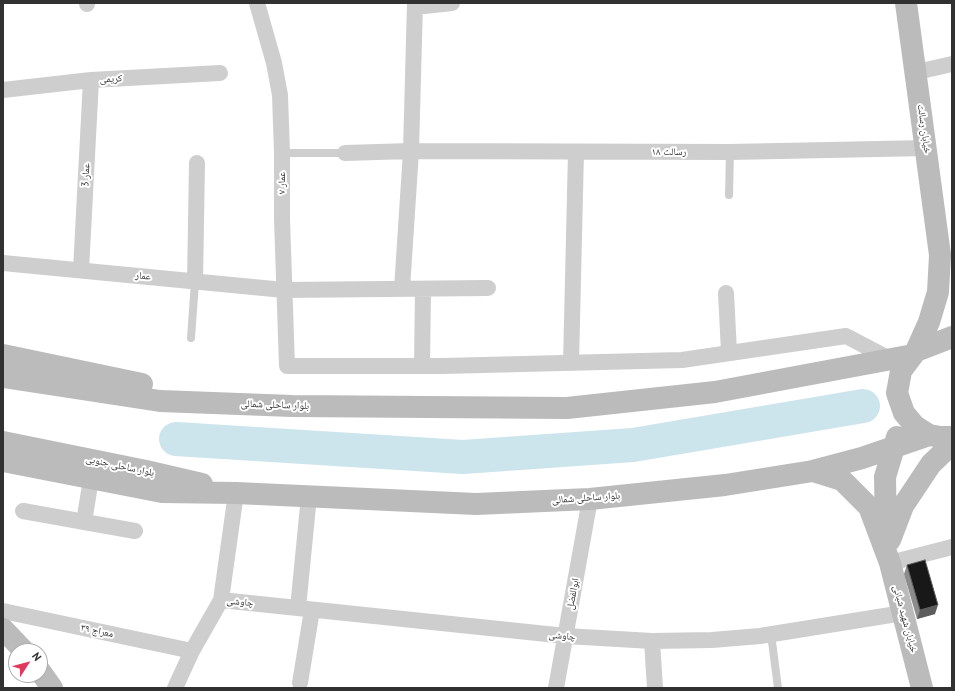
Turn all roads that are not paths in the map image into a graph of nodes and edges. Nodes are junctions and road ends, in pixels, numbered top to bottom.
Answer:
1 (257, 3) edge
2 (452, 3) edge
3 (906, 3) edge
4 (415, 5) edge
5 (952, 64) edge
6 (917, 72) junction
7 (220, 74) dead end
8 (91, 80) junction
9 (3, 90) edge
10 (927, 148) junction
11 (411, 151) junction
12 (576, 152) junction
13 (730, 152) junction
14 (282, 153) junction
15 (345, 153) joint
16 (197, 163) dead end
17 (729, 195) dead end
18 (940, 255) junction
19 (3, 263) edge
20 (81, 270) junction
21 (195, 282) junction
22 (952, 282) edge
23 (488, 288) dead end
24 (402, 289) junction
25 (423, 289) junction
26 (284, 290) junction
27 (726, 293) dead end
28 (952, 337) edge
29 (191, 338) dead end
30 (729, 352) junction
31 (915, 353) junction
32 (3, 355) edge
33 (888, 358) junction
34 (571, 363) junction
35 (422, 366) junction
36 (3, 377) edge
37 (233, 404) junction
38 (904, 413) junction
39 (929, 435) junction
40 (952, 437) edge
41 (3, 442) edge
42 (952, 444) edge
43 (894, 448) junction
44 (3, 461) edge
45 (813, 471) junction
46 (92, 479) junction
47 (236, 493) junction
48 (309, 496) junction
49 (590, 499) junction
50 (23, 511) dead end
51 (84, 522) junction
52 (135, 531) dead end
53 (952, 547) edge
54 (888, 556) junction
55 (221, 600) junction
56 (305, 609) junction
57 (3, 611) edge
58 (904, 613) junction
59 (3, 629) edge
60 (771, 634) junction
61 (566, 636) junction
62 (652, 641) junction
63 (16, 643) edge
64 (192, 651) junction
65 (300, 684) dead end
66 (176, 688) edge
67 (556, 688) edge
68 (655, 688) edge
69 (778, 688) edge
70 (922, 688) edge

1 - 14 street, عمار ۷
2 - 4 street
3 - 6 main road, خیابان رسالت
4 - 11 street
5 - 6 street
6 - 10 main road, خیابان رسالت
7 - 8 street, کریمی
8 - 9 street, کریمی
8 - 20 street, عمار 3
10 - 13 street, رسالت ۱۸
10 - 18 main road, خیابان رسالت
11 - 12 street, رسالت ۱۸
11 - 15 street, رسالت ۱۸
11 - 24 street
12 - 13 street, رسالت ۱۸
12 - 34 street
13 - 17 lane
14 - 15 lane
14 - 26 street, عمار ۷
16 - 21 street
18 - 22 main road, خیابان رسالت
18 - 31 main road, خیابان رسالت
19 - 20 street, عمار
20 - 21 street, عمار
21 - 26 street, عمار
21 - 29 lane
23 - 25 street, عمار
24 - 25 street, عمار
24 - 26 street, عمار
25 - 35 street
26 - 35 street, عمار ۷
27 - 30 street
28 - 31 main road, بلوار ساحلی شمالی
30 - 33 street
30 - 34 street
31 - 33 main road, بلوار ساحلی شمالی
31 - 38 main road, خیابان رسالت
32 - 37 main road
33 - 37 main road, بلوار ساحلی شمالی
34 - 35 street
36 - 37 main road
38 - 39 main road
38 - 43 main road, خیابان شهید شبانی
39 - 40 main road
39 - 43 main road, بلوار ساحلی شمالی
41 - 47 main road, بلوار ساحلی جنوبی
42 - 54 main road
43 - 45 main road, بلوار ساحلی شمالی
43 - 54 main road, خیابان شهید شبانی
44 - 46 main road
45 - 49 main road, بلوار ساحلی شمالی
45 - 54 main road, خیابان شهید شبانی
46 - 47 main road
46 - 51 street
47 - 48 main road, بلوار ساحلی شمالی
47 - 55 street
48 - 49 main road, بلوار ساحلی شمالی
48 - 56 street
49 - 61 street, ابوالفضل
50 - 51 street
51 - 52 street
53 - 54 street
54 - 58 main road, خیابان شهید شبانی
55 - 56 street, چاوشی
55 - 64 street
56 - 61 street, چاوشی
56 - 65 street
57 - 64 street, معراج ۳۹
58 - 60 street, چاوشی
58 - 70 main road, خیابان شهید شبانی
59 - 63 main road
60 - 62 street, چاوشی
60 - 69 lane
61 - 62 street, چاوشی
61 - 67 street, ابوالفضل
62 - 68 street
64 - 66 street

